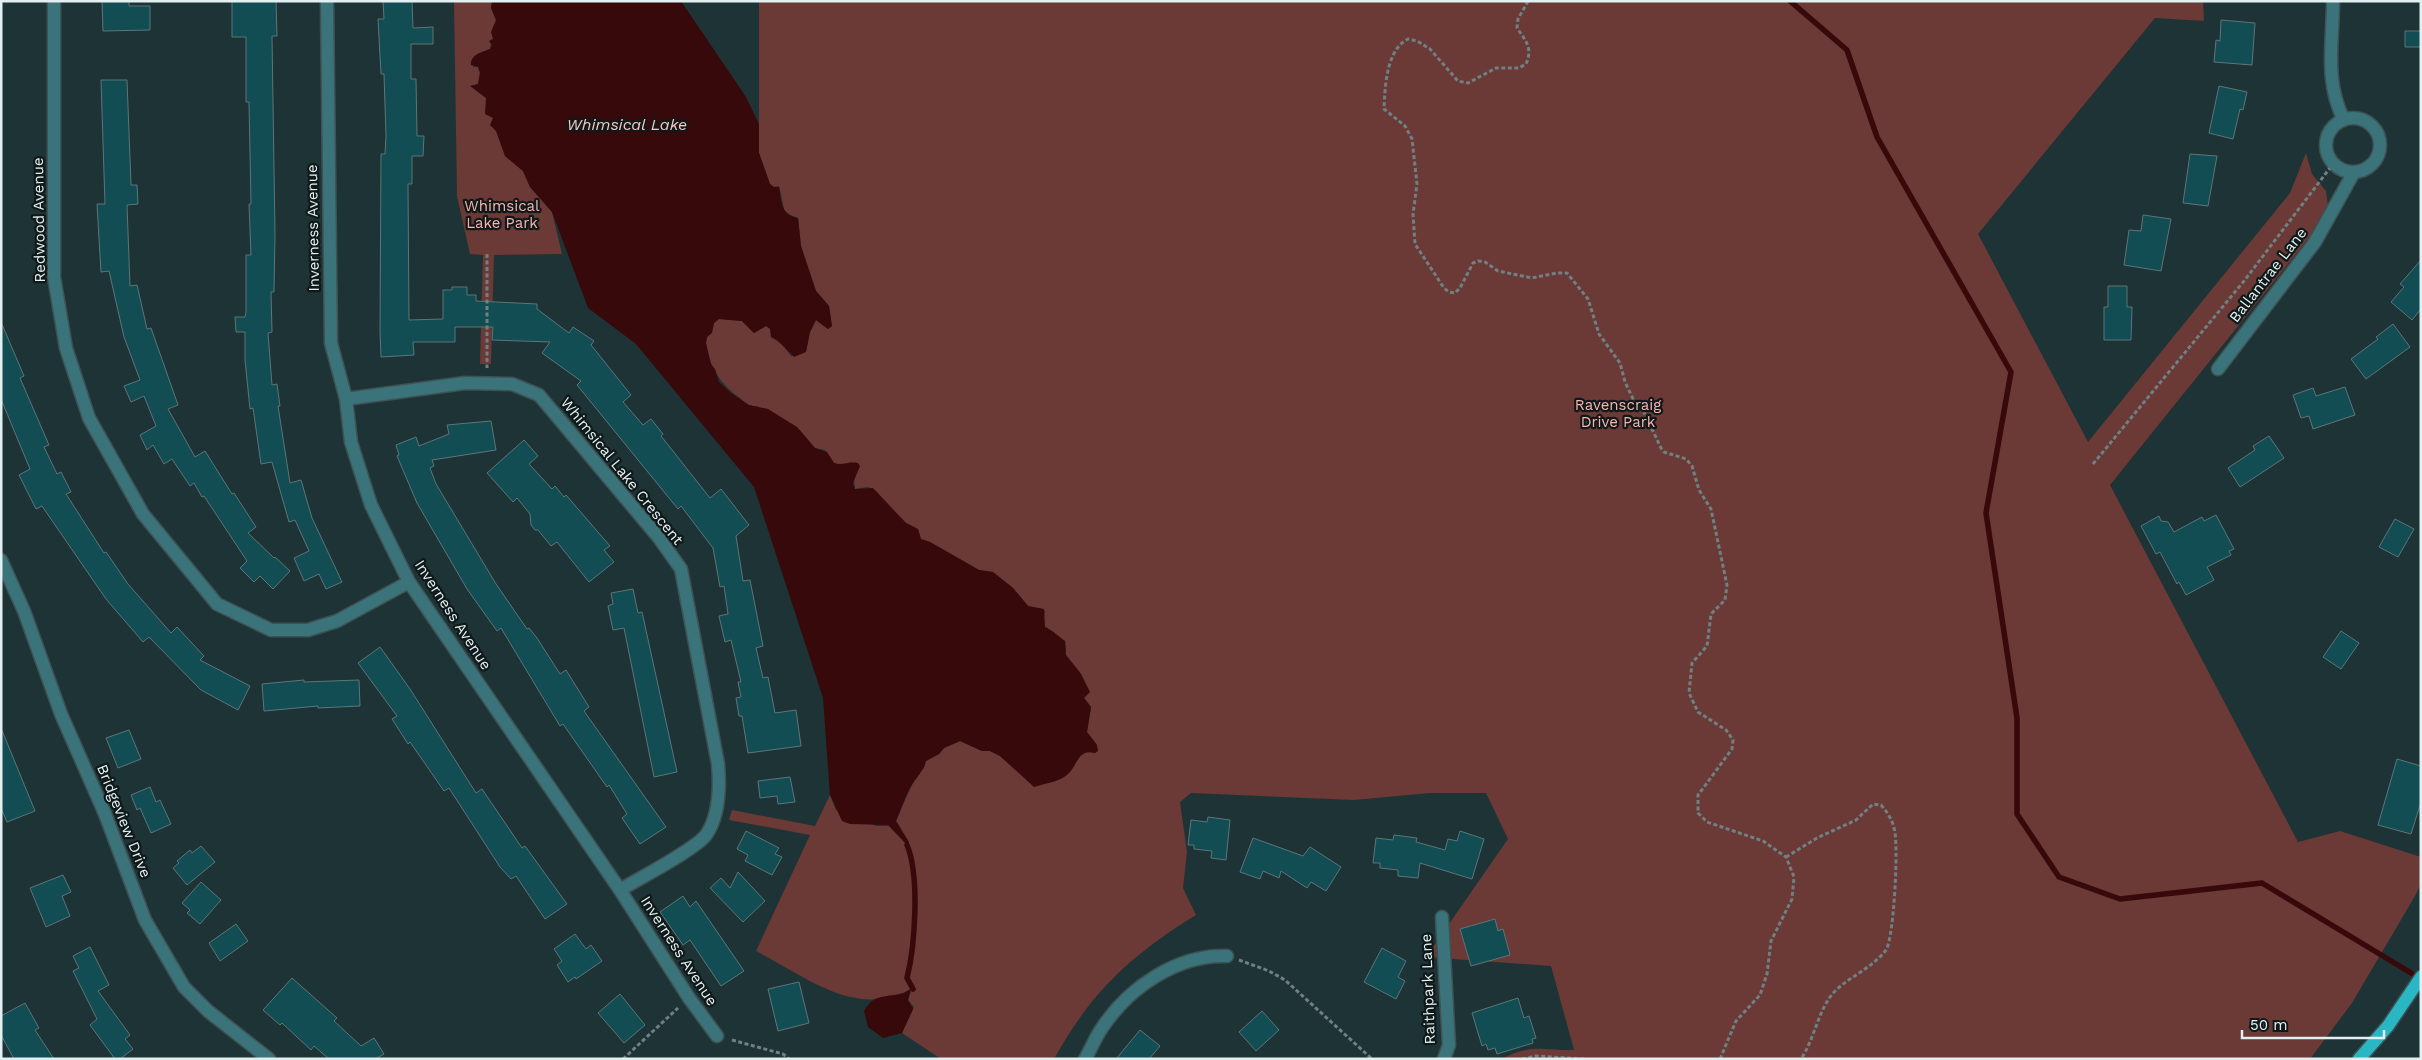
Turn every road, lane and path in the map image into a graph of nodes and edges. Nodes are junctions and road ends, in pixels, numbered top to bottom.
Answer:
1 (54, 1) edge
2 (327, 1) edge
3 (1528, 1) edge
4 (2333, 1) edge
5 (2344, 120) junction
6 (2333, 164) junction
7 (2354, 172) junction
8 (487, 254) dead end
9 (2218, 369) dead end
10 (487, 384) junction
11 (346, 399) junction
12 (2093, 464) dead end
13 (1, 560) edge
14 (409, 582) junction
15 (1786, 857) junction
16 (620, 890) junction
17 (1442, 917) dead end
18 (1227, 956) joint
19 (2421, 977) edge
20 (689, 998) junction
21 (717, 1036) joint
22 (269, 1059) edge
23 (623, 1059) edge
24 (789, 1059) edge
25 (1085, 1059) edge
26 (1372, 1059) edge
27 (1444, 1059) edge
28 (1522, 1059) edge
29 (1584, 1059) edge
30 (1720, 1059) edge
31 (1801, 1059) edge
32 (2359, 1059) edge

1 - 14 street, Redwood Avenue
2 - 11 street, Inverness Avenue
3 - 15 path
4 - 5 street
5 - 6 street
5 - 7 street
6 - 7 street
6 - 12 path
7 - 9 street, Ballantrae Lane
8 - 10 path
10 - 11 street, Whimsical Lake Crescent
10 - 16 street, Whimsical Lake Crescent
11 - 14 street, Inverness Avenue
13 - 22 street, Bridgeview Drive
14 - 16 street, Inverness Avenue
15 - 30 path
15 - 31 path
16 - 20 street, Inverness Avenue
17 - 27 street, Raithpark Lane
18 - 25 street
18 - 26 path
19 - 32 main road
20 - 21 street, Inverness Avenue
20 - 23 path
21 - 24 path
28 - 29 path

